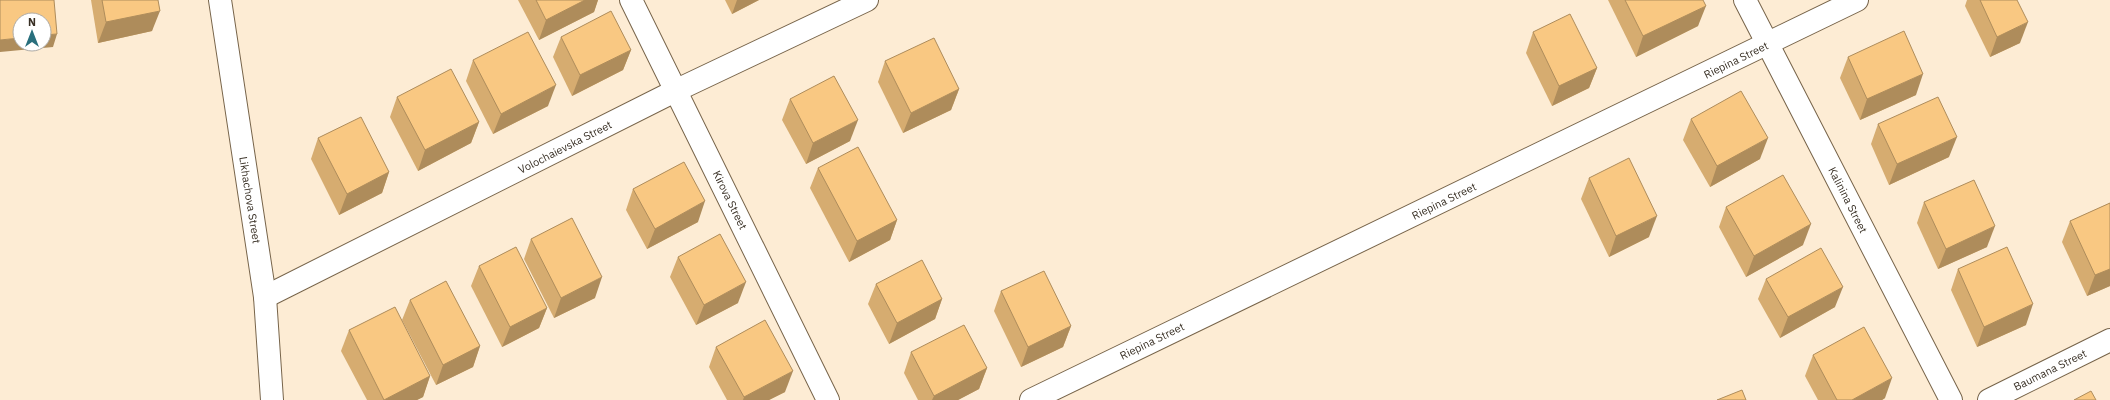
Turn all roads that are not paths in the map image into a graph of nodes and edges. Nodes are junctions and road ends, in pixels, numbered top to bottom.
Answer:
1 (220, 0) edge
2 (631, 0) edge
3 (867, 0) edge
4 (1745, 0) edge
5 (1857, 0) edge
6 (1768, 44) junction
7 (677, 90) junction
8 (265, 298) junction
9 (2110, 340) edge
10 (272, 400) edge
11 (828, 400) edge
12 (1031, 400) edge
13 (1951, 400) edge
14 (1989, 400) edge

1 - 8 street, Likhachova Street
2 - 7 street, Kirova Street
3 - 7 street, Volochaievska Street
4 - 6 street, Kalinina Street
5 - 6 street, Riepina Street
6 - 12 street, Riepina Street
6 - 13 street, Kalinina Street
7 - 8 street, Volochaievska Street
7 - 11 street, Kirova Street
8 - 10 street, Likhachova Street
9 - 14 street, Baumana Street

